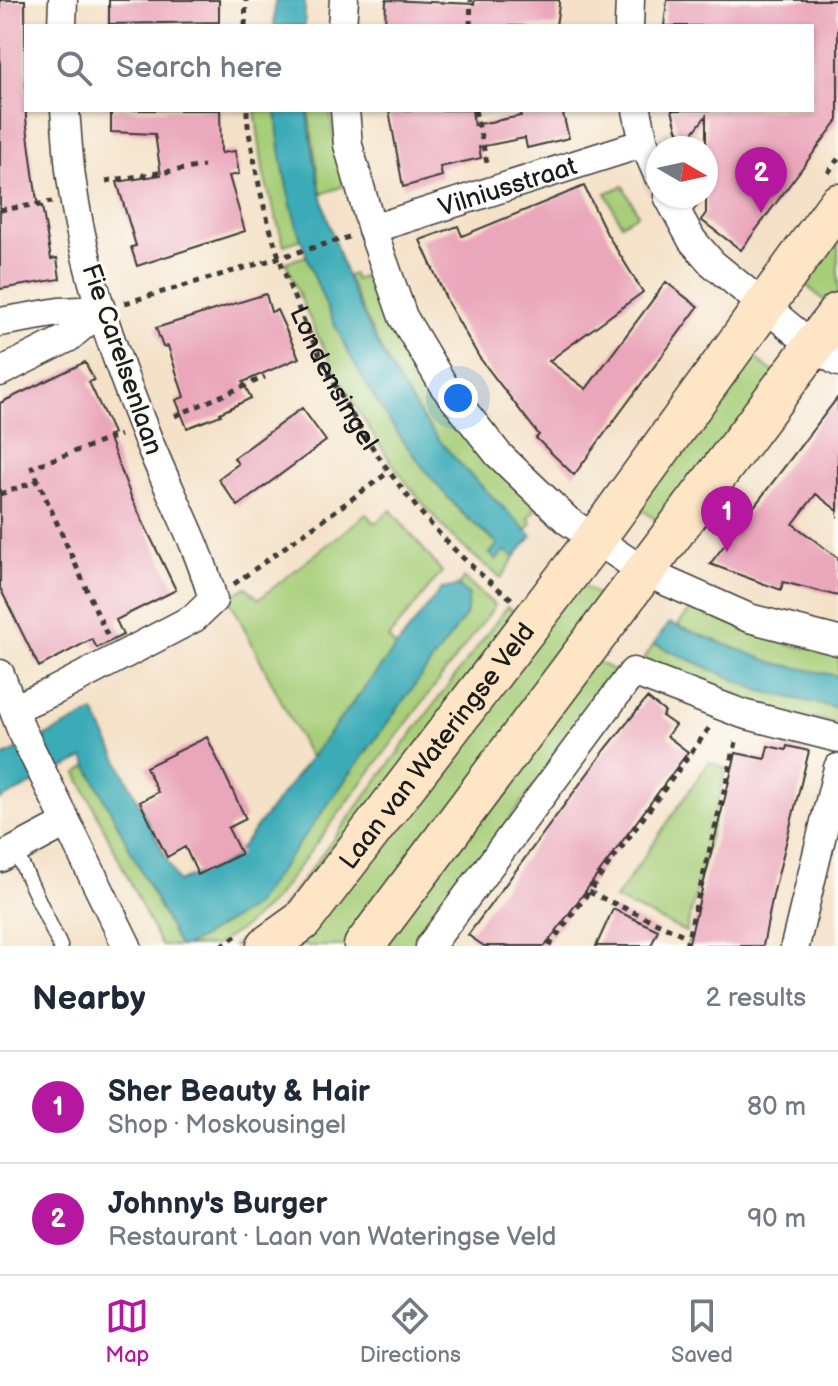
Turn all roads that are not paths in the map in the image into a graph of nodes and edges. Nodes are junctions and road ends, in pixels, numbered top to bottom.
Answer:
1 (63, 0) edge
2 (344, 0) edge
3 (630, 0) edge
4 (62, 24) edge
5 (342, 24) edge
6 (629, 24) edge
7 (65, 112) edge
8 (345, 112) edge
9 (637, 112) edge
10 (644, 143) junction
11 (646, 148) edge
12 (838, 204) edge
13 (681, 208) edge
14 (359, 234) junction
15 (765, 305) junction
16 (101, 310) junction
17 (838, 313) edge
18 (0, 322) edge
19 (826, 354) edge
20 (0, 372) edge
21 (596, 538) junction
22 (643, 571) junction
23 (838, 641) edge
24 (0, 674) edge
25 (18, 719) junction
26 (838, 738) edge
27 (838, 768) edge
28 (66, 823) junction
29 (8, 854) edge
30 (437, 944) edge
31 (60, 946) edge
32 (127, 946) edge
33 (267, 946) edge
34 (364, 946) edge
35 (795, 946) edge

1 - 4 street
2 - 5 street
3 - 6 street
7 - 16 street, Fie Carelsenlaan
8 - 14 street
9 - 10 street
10 - 11 street
10 - 14 street, Vilniusstraat
12 - 15 street, Laan van Wateringse Veld
13 - 15 street
14 - 21 street
15 - 19 street
15 - 21 street, Laan van Wateringse Veld
16 - 18 street
16 - 20 street
16 - 25 street, Fie Carelsenlaan
17 - 19 street
19 - 22 street
21 - 22 street
21 - 33 street, Laan van Wateringse Veld
22 - 23 street
22 - 34 street
24 - 25 street
25 - 28 street
26 - 30 street
27 - 35 street
28 - 29 street
28 - 32 street
29 - 31 lane

